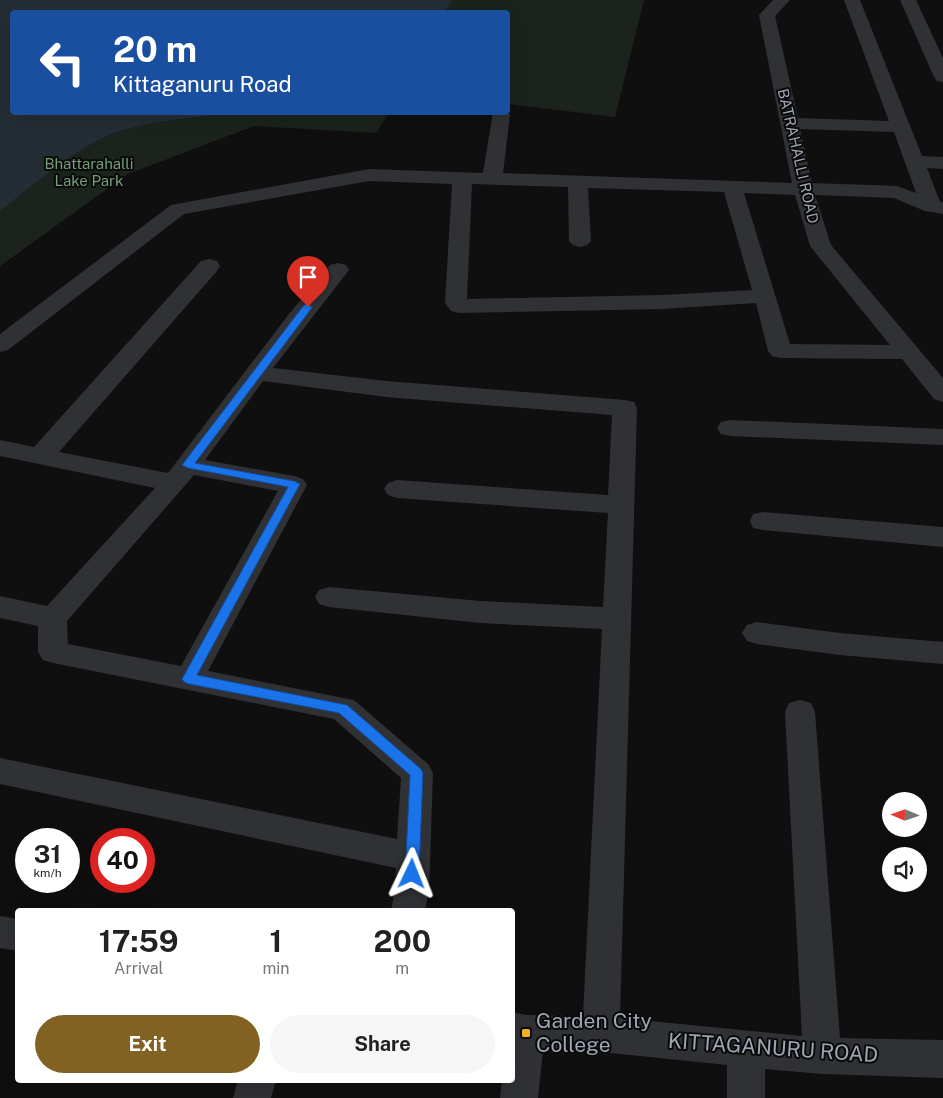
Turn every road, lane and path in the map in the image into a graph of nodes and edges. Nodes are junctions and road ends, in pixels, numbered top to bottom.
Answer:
1 (782, 0) edge
2 (852, 0) edge
3 (908, 0) edge
4 (943, 77) edge
5 (501, 115) dead end
6 (790, 123) junction
7 (901, 128) junction
8 (915, 162) junction
9 (943, 164) edge
10 (462, 178) junction
11 (492, 179) junction
12 (578, 182) junction
13 (732, 187) junction
14 (803, 189) junction
15 (938, 207) edge
16 (580, 241) dead end
17 (209, 266) dead end
18 (338, 270) dead end
19 (765, 296) junction
20 (0, 345) edge
21 (909, 352) junction
22 (257, 373) junction
23 (943, 394) edge
24 (730, 428) dead end
25 (943, 437) edge
26 (0, 448) edge
27 (40, 457) junction
28 (181, 474) junction
29 (397, 489) dead end
30 (622, 505) junction
31 (763, 521) dead end
32 (943, 537) edge
33 (329, 597) dead end
34 (0, 607) edge
35 (53, 618) junction
36 (618, 619) junction
37 (757, 633) dead end
38 (943, 653) edge
39 (189, 679) junction
40 (800, 712) dead end
41 (0, 771) edge
42 (413, 857) junction
43 (408, 908) edge
44 (0, 932) edge
45 (15, 934) edge
46 (519, 1032) edge
47 (600, 1034) junction
48 (746, 1048) junction
49 (822, 1056) junction
50 (943, 1059) edge
51 (256, 1083) edge
52 (252, 1098) edge
53 (519, 1098) edge
54 (746, 1098) edge

1 - 6 street, BATRAHALLI ROAD
2 - 7 street
3 - 4 street
5 - 11 street
6 - 7 street
6 - 14 street, BATRAHALLI ROAD
7 - 8 street
8 - 9 street
8 - 15 street
10 - 11 street
10 - 19 street
10 - 20 street
11 - 12 street
12 - 13 street
12 - 16 street
13 - 14 street
13 - 19 street
14 - 15 street
14 - 21 street, BATRAHALLI ROAD
17 - 27 street
18 - 22 street
19 - 21 street
21 - 23 street, BATRAHALLI ROAD
22 - 28 street
22 - 30 street
24 - 25 street
26 - 27 street
27 - 28 street
28 - 35 street
28 - 39 street
29 - 30 street
30 - 36 street
31 - 32 street
33 - 36 street
34 - 35 street
35 - 39 street
36 - 47 street
37 - 38 street
39 - 42 street
40 - 49 street
41 - 42 street
42 - 43 street
44 - 45 street
46 - 47 street, KITTAGANURU ROAD
46 - 53 street
47 - 48 street, KITTAGANURU ROAD
48 - 49 street, KITTAGANURU ROAD
48 - 54 street
49 - 50 street, KITTAGANURU ROAD
51 - 52 street

